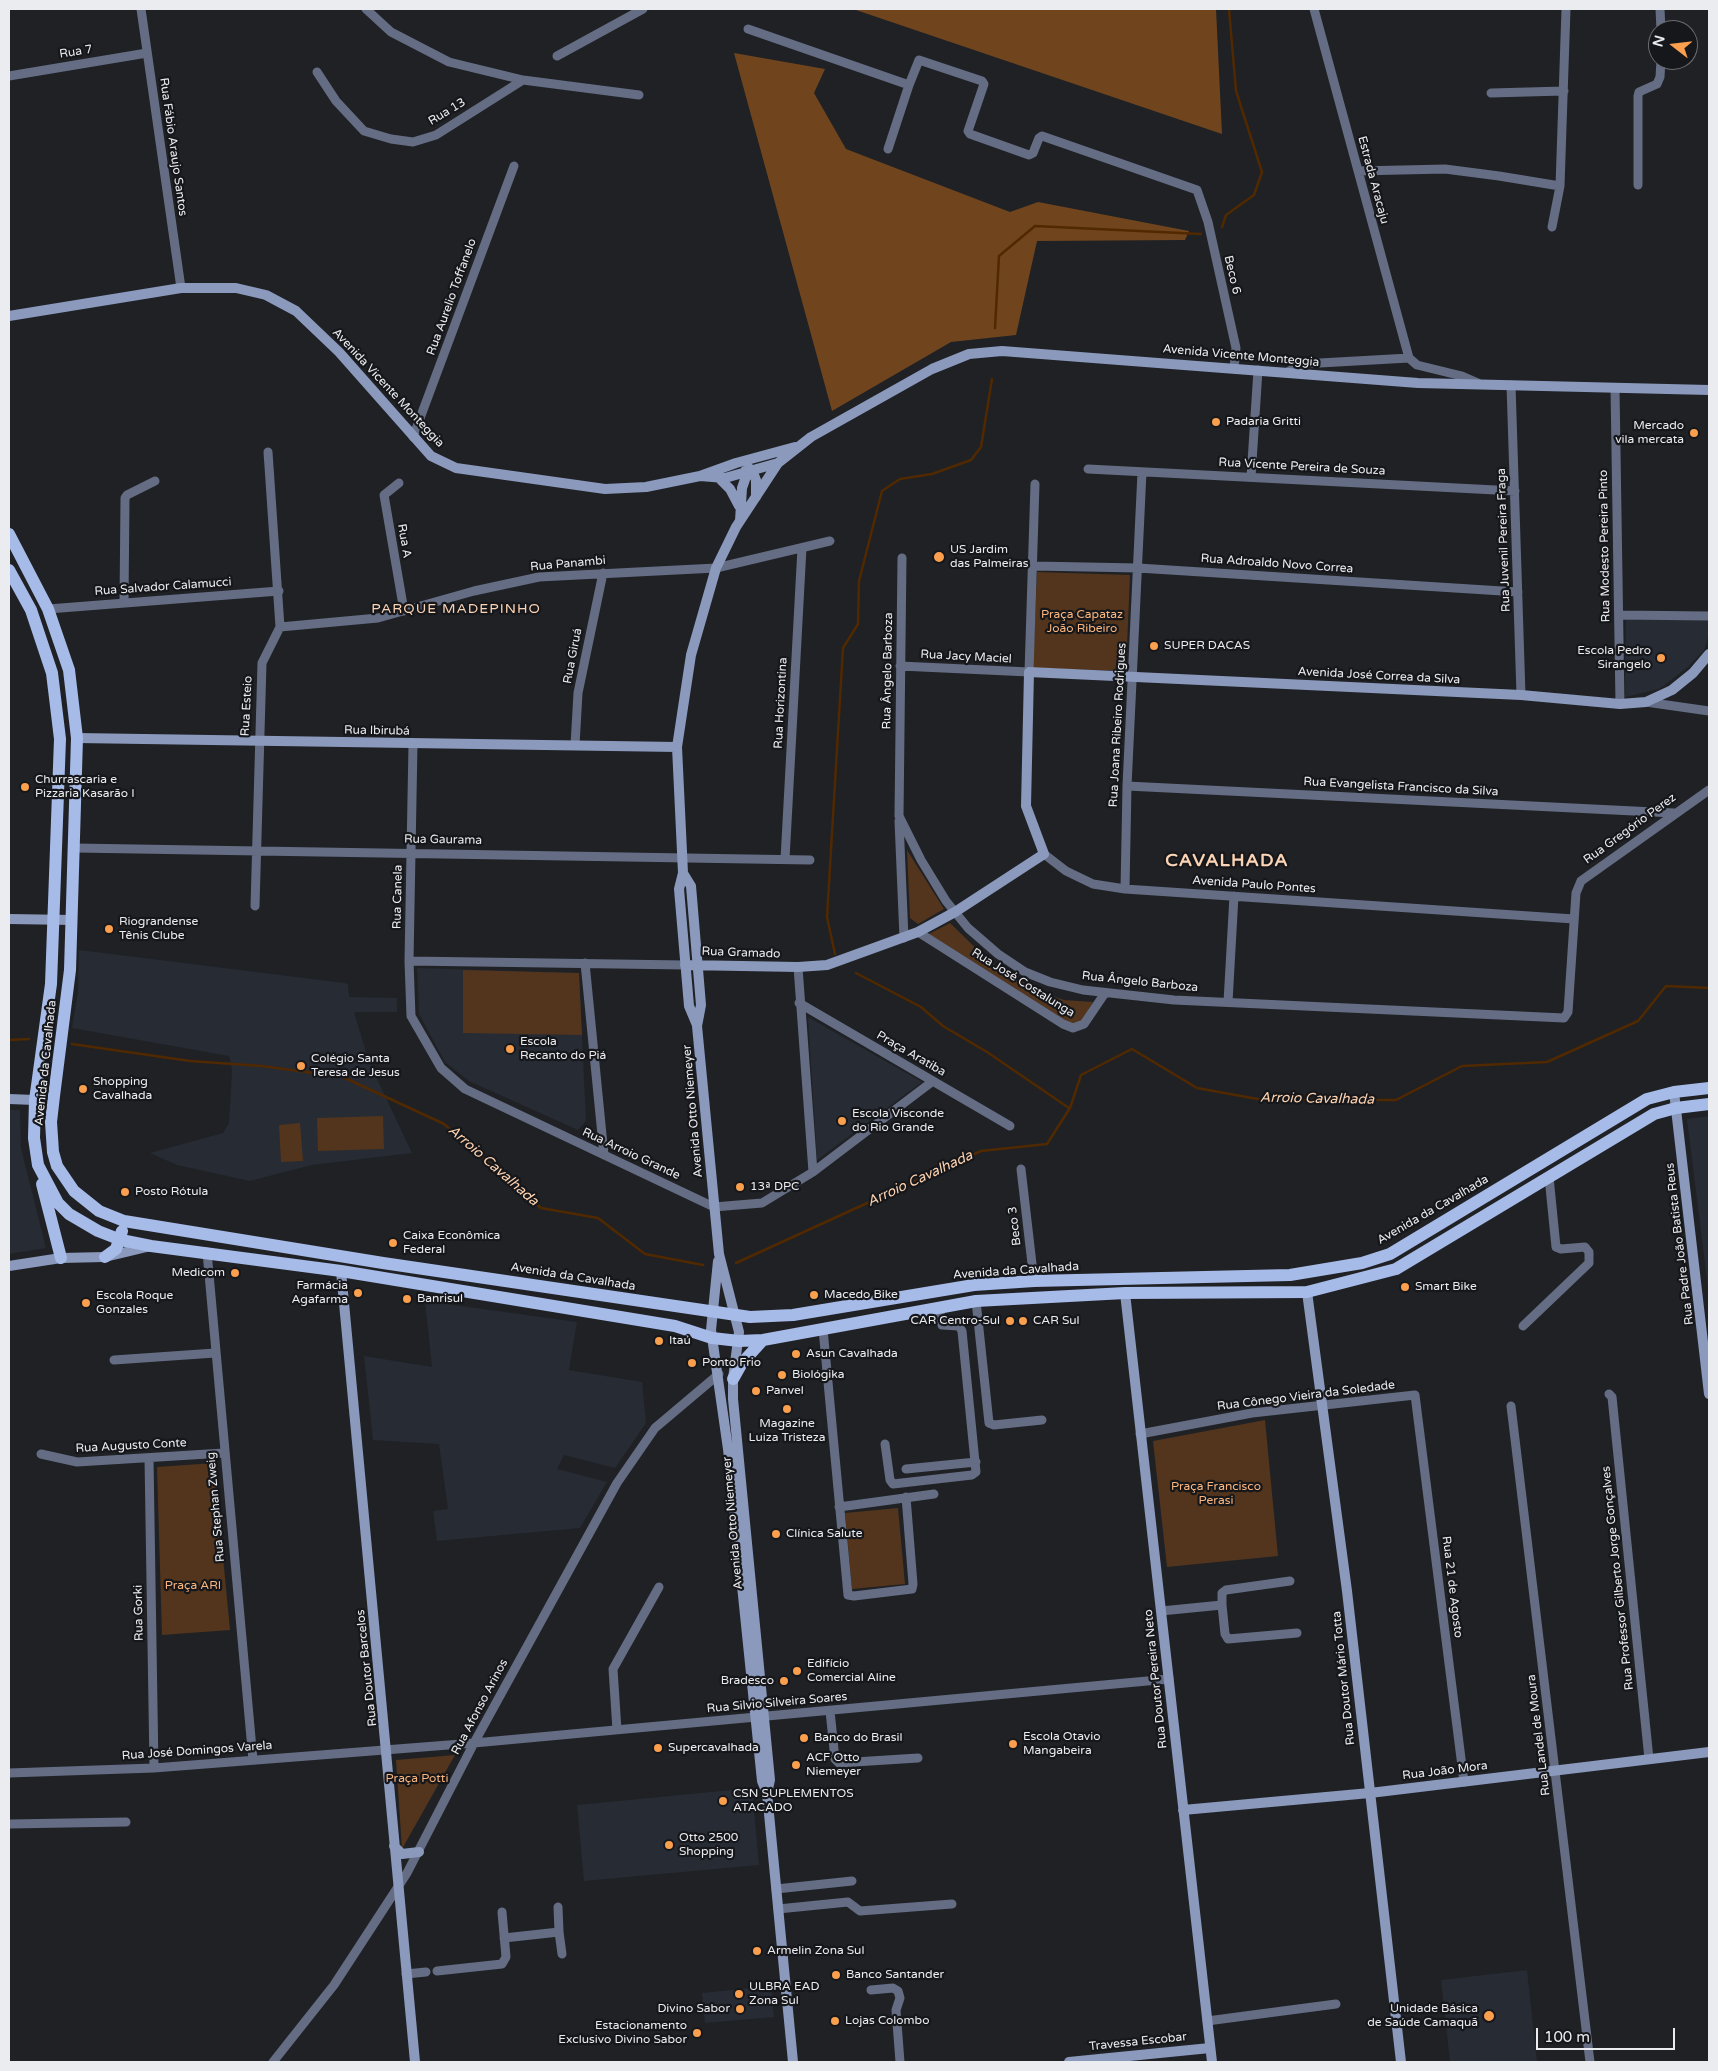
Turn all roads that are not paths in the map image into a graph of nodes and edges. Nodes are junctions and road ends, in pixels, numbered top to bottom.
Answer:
1 (141, 9) edge
2 (366, 9) edge
3 (643, 9) edge
4 (1314, 9) edge
5 (1566, 9) edge
6 (748, 29) dead end
7 (147, 54) junction
8 (557, 56) dead end
9 (1660, 70) edge
10 (317, 72) dead end
11 (9, 76) edge
12 (523, 80) junction
13 (909, 85) junction
14 (1564, 91) junction
15 (1491, 93) dead end
16 (639, 95) dead end
17 (888, 149) dead end
18 (514, 166) dead end
19 (1358, 171) junction
20 (1638, 185) dead end
21 (1560, 186) junction
22 (1552, 227) dead end
23 (181, 288) junction
24 (9, 316) edge
25 (1409, 358) junction
26 (1234, 368) junction
27 (1258, 370) junction
28 (1286, 373) junction
29 (1479, 384) junction
30 (1511, 385) junction
31 (1615, 388) junction
32 (1709, 390) edge
33 (413, 437) junction
34 (795, 448) junction
35 (268, 452) dead end
36 (775, 452) junction
37 (778, 463) junction
38 (1088, 469) dead end
39 (747, 472) junction
40 (1142, 472) junction
41 (716, 473) junction
42 (1251, 477) junction
43 (155, 481) dead end
44 (399, 483) dead end
45 (1035, 484) dead end
46 (1515, 491) junction
47 (756, 498) junction
48 (740, 507) junction
49 (740, 521) junction
50 (9, 534) edge
51 (830, 540) dead end
52 (802, 548) junction
53 (902, 558) dead end
54 (1034, 566) junction
55 (716, 568) junction
56 (1138, 568) junction
57 (9, 570) edge
58 (602, 574) junction
59 (279, 591) junction
60 (1518, 592) junction
61 (124, 603) junction
62 (48, 609) junction
63 (404, 611) junction
64 (1618, 616) junction
65 (1709, 616) edge
66 (280, 627) junction
67 (1709, 654) edge
68 (900, 666) junction
69 (1029, 672) junction
70 (1133, 676) junction
71 (1521, 695) junction
72 (1646, 702) junction
73 (1620, 704) junction
74 (1709, 711) edge
75 (77, 738) junction
76 (258, 740) junction
77 (413, 744) junction
78 (575, 745) junction
79 (677, 747) junction
80 (1127, 786) junction
81 (1709, 790) edge
82 (1674, 813) junction
83 (899, 816) junction
84 (75, 848) junction
85 (256, 850) junction
86 (411, 852) junction
87 (1044, 854) junction
88 (681, 857) junction
89 (784, 859) junction
90 (810, 860) dead end
91 (683, 873) junction
92 (1125, 889) junction
93 (1234, 896) junction
94 (255, 906) dead end
95 (955, 912) junction
96 (9, 919) edge
97 (1574, 919) junction
98 (55, 920) junction
99 (72, 920) junction
100 (918, 932) junction
101 (904, 938) junction
102 (409, 961) junction
103 (585, 963) junction
104 (697, 964) junction
105 (685, 965) junction
106 (798, 967) junction
107 (1105, 993) junction
108 (1228, 1002) junction
109 (799, 1003) junction
110 (1566, 1016) joint
111 (697, 1026) junction
112 (933, 1081) junction
113 (1709, 1088) edge
114 (1674, 1092) junction
115 (9, 1099) edge
116 (35, 1100) junction
117 (1709, 1104) edge
118 (1676, 1108) junction
119 (1010, 1126) dead end
120 (53, 1152) junction
121 (604, 1155) junction
122 (38, 1165) junction
123 (1020, 1169) dead end
124 (813, 1172) junction
125 (1549, 1177) junction
126 (714, 1207) junction
127 (124, 1221) junction
128 (120, 1240) junction
129 (151, 1246) junction
130 (207, 1252) junction
131 (719, 1254) junction
132 (105, 1257) junction
133 (61, 1258) junction
134 (1362, 1262) junction
135 (383, 1263) junction
136 (9, 1266) edge
137 (341, 1271) junction
138 (1034, 1280) junction
139 (1307, 1292) junction
140 (1126, 1293) junction
141 (976, 1301) junction
142 (939, 1307) junction
143 (712, 1312) junction
144 (735, 1316) junction
145 (1523, 1326) dead end
146 (823, 1329) junction
147 (712, 1338) junction
148 (763, 1340) junction
149 (739, 1341) junction
150 (215, 1353) junction
151 (1708, 1358) edge
152 (114, 1360) dead end
153 (719, 1374) junction
154 (733, 1379) junction
155 (1609, 1394) dead end
156 (1709, 1394) edge
157 (1416, 1395) joint
158 (1322, 1404) junction
159 (1511, 1406) dead end
160 (1042, 1420) dead end
161 (1140, 1434) junction
162 (886, 1444) dead end
163 (224, 1453) junction
164 (41, 1454) dead end
165 (149, 1458) junction
166 (976, 1462) junction
167 (906, 1469) dead end
168 (934, 1494) dead end
169 (906, 1497) junction
170 (839, 1507) junction
171 (1290, 1581) dead end
172 (659, 1587) dead end
173 (1222, 1605) junction
174 (1161, 1610) junction
175 (1297, 1633) dead end
176 (1169, 1680) junction
177 (830, 1711) junction
178 (760, 1717) junction
179 (617, 1730) junction
180 (474, 1743) junction
181 (387, 1748) junction
182 (1709, 1752) edge
183 (918, 1758) dead end
184 (253, 1760) junction
185 (1649, 1760) junction
186 (154, 1768) junction
187 (1556, 1771) junction
188 (9, 1773) edge
189 (1464, 1782) junction
190 (1370, 1793) junction
191 (1183, 1810) junction
192 (126, 1822) dead end
193 (9, 1824) edge
194 (394, 1846) junction
195 (419, 1852) junction
196 (852, 1881) dead end
197 (398, 1888) junction
198 (776, 1889) junction
199 (952, 1904) dead end
200 (558, 1907) dead end
201 (778, 1909) junction
202 (502, 1912) dead end
203 (559, 1932) junction
204 (504, 1938) junction
205 (562, 1954) dead end
206 (437, 1971) dead end
207 (426, 1972) dead end
208 (406, 1974) junction
209 (871, 1990) dead end
210 (1336, 2004) dead end
211 (1207, 2021) junction
212 (1210, 2048) junction
213 (273, 2062) edge
214 (415, 2062) edge
215 (793, 2062) edge
216 (900, 2062) edge
217 (1068, 2062) edge
218 (1212, 2062) edge
219 (1401, 2062) edge
220 (1590, 2062) edge

1 - 7 street, Rua Fábio Araujo Santos
2 - 12 street
3 - 8 street
4 - 19 street, Estrada Aracaju
5 - 14 street
6 - 13 street
7 - 11 street, Rua 7
7 - 23 street, Rua Fábio Araujo Santos
9 - 20 street
10 - 12 street, Rua 13
12 - 16 street
13 - 17 street
13 - 26 street, Beco 6
14 - 15 street
14 - 21 street
18 - 33 street, Rua Aurelio Toffanelo
19 - 21 street
19 - 25 street, Estrada Aracaju
21 - 22 street
23 - 24 street, Avenida Vicente Monteggia
23 - 33 street, Avenida Vicente Monteggia
25 - 28 street
25 - 29 street
26 - 27 street, Avenida Vicente Monteggia
26 - 34 street, Avenida Vicente Monteggia
27 - 28 street, Avenida Vicente Monteggia
27 - 42 street
28 - 29 street, Avenida Vicente Monteggia
29 - 30 street, Avenida Vicente Monteggia
30 - 31 street, Avenida Vicente Monteggia
30 - 46 street, Rua Juvenil Pereira Fraga
31 - 32 street, Avenida Vicente Monteggia
31 - 64 street, Rua Modesto Pereira Pinto
33 - 41 street, Avenida Vicente Monteggia
34 - 36 street, Avenida Vicente Monteggia
34 - 37 street, Avenida Vicente Monteggia
35 - 59 street, Rua Esteio
36 - 39 street
36 - 41 street, Avenida Vicente Monteggia
37 - 39 street, Avenida Vicente Monteggia
37 - 47 street, Avenida Otto Niemeyer
38 - 40 street, Rua Vicente Pereira de Souza
39 - 41 street
39 - 47 street
39 - 48 street, Avenida Otto Niemeyer
40 - 42 street, Rua Vicente Pereira de Souza
40 - 56 street, Rua Joana Ribeiro Rodrigues
41 - 48 street
42 - 46 street, Rua Vicente Pereira de Souza
43 - 61 street
44 - 63 street, Rua A
45 - 54 street
46 - 60 street, Rua Juvenil Pereira Fraga
47 - 49 street, Avenida Otto Niemeyer
48 - 49 street, Avenida Otto Niemeyer
49 - 55 street, Avenida Otto Niemeyer
50 - 62 main road, Avenida da Cavalhada
51 - 52 street, Rua Panambi
52 - 55 street, Rua Panambi
52 - 89 street, Rua Horizontina
53 - 68 street, Rua Ângelo Barboza
54 - 56 street, Rua Adroaldo Novo Correa
54 - 69 street
55 - 58 street, Rua Panambi
55 - 79 street, Avenida Otto Niemeyer
56 - 60 street, Rua Adroaldo Novo Correa
56 - 70 street, Rua Joana Ribeiro Rodrigues
57 - 98 main road, Avenida da Cavalhada
58 - 63 street, Rua Panambi
58 - 78 street, Rua Giruá
59 - 61 street, Rua Salvador Calamucci
59 - 66 street, Rua Esteio
60 - 71 street, Rua Juvenil Pereira Fraga
61 - 62 street, Rua Salvador Calamucci
62 - 75 main road, Avenida da Cavalhada
63 - 66 street, Rua Panambi
64 - 65 street
64 - 73 street, Rua Modesto Pereira Pinto
66 - 76 street, Rua Esteio
67 - 72 street, Avenida José Correa da Silva
68 - 69 street, Rua Jacy Maciel
68 - 83 street, Rua Ângelo Barboza
69 - 70 street, Avenida José Correa da Silva
69 - 87 street
70 - 71 street, Avenida José Correa da Silva
70 - 80 street, Rua Joana Ribeiro Rodrigues
71 - 73 street, Avenida José Correa da Silva
72 - 73 street, Avenida José Correa da Silva
72 - 74 street
75 - 76 street, Rua Ibirubá
75 - 84 main road, Avenida da Cavalhada
76 - 77 street, Rua Ibirubá
76 - 85 street, Rua Esteio
77 - 78 street, Rua Ibirubá
77 - 86 street, Rua Canela
78 - 79 street, Rua Ibirubá
79 - 88 street, Avenida Otto Niemeyer
80 - 82 street, Rua Evangelista Francisco da Silva
80 - 92 street, Rua Joana Ribeiro Rodrigues
81 - 82 street, Rua Gregório Perez
82 - 97 street, Rua Gregório Perez
83 - 95 street, Rua Ângelo Barboza
83 - 101 street
84 - 85 street, Rua Gaurama
84 - 99 main road, Avenida da Cavalhada
85 - 86 street, Rua Gaurama
85 - 94 street, Rua Esteio
86 - 88 street, Rua Gaurama
86 - 102 street, Rua Canela
87 - 92 street, Avenida Paulo Pontes
87 - 95 street, Rua Gramado
88 - 89 street, Rua Gaurama
88 - 91 street, Avenida Otto Niemeyer
89 - 90 street, Rua Gaurama
91 - 104 street, Avenida Otto Niemeyer
91 - 105 street, Avenida Otto Niemeyer
92 - 93 street, Avenida Paulo Pontes
93 - 97 street, Avenida Paulo Pontes
93 - 108 street
95 - 100 street, Rua Gramado
95 - 107 street, Rua Ângelo Barboza
96 - 98 street
97 - 110 street, Rua Gregório Perez
98 - 99 street
98 - 116 main road, Avenida da Cavalhada
99 - 120 main road, Avenida da Cavalhada
100 - 101 street, Rua Gramado
100 - 107 street, Rua José Costalunga
101 - 106 street, Rua Gramado
102 - 103 street, Rua Gramado
102 - 121 street, Rua Arroio Grande
103 - 105 street, Rua Gramado
103 - 121 street
104 - 105 street, Rua Gramado
104 - 106 street, Rua Gramado
104 - 111 street, Avenida Otto Niemeyer
105 - 111 street, Avenida Otto Niemeyer
106 - 109 street
107 - 108 street, Rua Ângelo Barboza
108 - 110 street, Rua Ângelo Barboza
109 - 112 street, Praça Aratiba
109 - 124 street
111 - 126 street, Avenida Otto Niemeyer
112 - 119 street, Praça Aratiba
112 - 124 street
113 - 114 main road, Avenida da Cavalhada
114 - 118 street, Rua Padre João Batista Reus
114 - 134 main road, Avenida da Cavalhada
115 - 116 street
116 - 120 main road
116 - 122 main road, Avenida da Cavalhada
117 - 118 main road, Avenida da Cavalhada
118 - 125 main road, Avenida da Cavalhada
118 - 151 street, Rua Padre João Batista Reus
120 - 127 main road, Avenida da Cavalhada
121 - 126 street, Rua Arroio Grande
122 - 128 main road, Avenida da Cavalhada
122 - 133 main road
123 - 138 street, Beco 3
124 - 126 street
125 - 139 main road, Avenida da Cavalhada
125 - 145 street
126 - 131 street, Avenida Otto Niemeyer
127 - 128 main road
127 - 135 main road, Avenida da Cavalhada
128 - 129 main road, Avenida da Cavalhada
128 - 132 main road
129 - 130 main road, Avenida da Cavalhada
129 - 132 street
130 - 137 main road, Avenida da Cavalhada
130 - 150 street, Rua Stephan Zweig
131 - 143 street, Avenida Otto Niemeyer
131 - 144 street, Avenida Otto Niemeyer
132 - 133 street
133 - 136 street
134 - 138 main road, Avenida da Cavalhada
134 - 139 main road
135 - 137 main road
135 - 143 main road, Avenida da Cavalhada
137 - 147 main road, Avenida da Cavalhada
137 - 181 street, Rua Doutor Barcelos
138 - 144 main road, Avenida da Cavalhada
139 - 140 main road, Avenida da Cavalhada
139 - 158 street, Rua Doutor Mário Totta
140 - 141 main road, Avenida da Cavalhada
140 - 161 street, Rua Doutor Pereira Neto
141 - 142 main road, Avenida da Cavalhada
141 - 160 street
142 - 146 main road, Avenida da Cavalhada
142 - 166 street
143 - 144 main road, Avenida da Cavalhada
143 - 147 street, Avenida Otto Niemeyer
144 - 149 street, Avenida Otto Niemeyer
146 - 148 main road, Avenida da Cavalhada
146 - 170 street
147 - 149 main road, Avenida da Cavalhada
147 - 153 street, Avenida Otto Niemeyer
148 - 149 main road, Avenida da Cavalhada
148 - 154 main road
149 - 154 street, Avenida Otto Niemeyer
150 - 152 street
150 - 163 street, Rua Stephan Zweig
151 - 156 street, Rua Padre João Batista Reus
153 - 178 street, Avenida Otto Niemeyer
153 - 180 street, Rua Afonso Arinos
154 - 178 street, Avenida Otto Niemeyer
155 - 185 street, Rua Professor Gilberto Jorge Gonçalves
157 - 158 street, Rua Cônego Vieira da Soledade
157 - 189 street, Rua 21 de Agosto
158 - 161 street, Rua Cônego Vieira da Soledade
158 - 190 street, Rua Doutor Mário Totta
159 - 187 street, Rua Landel de Moura
161 - 174 street, Rua Doutor Pereira Neto
162 - 166 street
163 - 165 street, Rua Augusto Conte
163 - 184 street, Rua Stephan Zweig
164 - 165 street, Rua Augusto Conte
165 - 186 street, Rua Gorki
166 - 167 street
168 - 169 street
169 - 170 street
169 - 170 street
171 - 173 street
172 - 179 street
173 - 174 street
173 - 175 street
174 - 176 street, Rua Doutor Pereira Neto
176 - 177 street, Rua Silvio Silveira Soares
176 - 191 street, Rua Doutor Pereira Neto
177 - 178 street, Rua Silvio Silveira Soares
177 - 183 street
178 - 179 street, Rua Silvio Silveira Soares
178 - 198 street, Avenida Otto Niemeyer
179 - 180 street, Rua Silvio Silveira Soares
180 - 181 street, Rua Silvio Silveira Soares
180 - 195 street, Rua Afonso Arinos
181 - 184 street, Rua José Domingos Varela
181 - 194 street, Rua Doutor Barcelos
182 - 185 street, Rua João Mora
184 - 186 street, Rua José Domingos Varela
185 - 187 street, Rua João Mora
186 - 188 street, Rua José Domingos Varela
187 - 189 street, Rua João Mora
187 - 220 street, Rua Landel de Moura
189 - 190 street, Rua João Mora
190 - 191 street, Rua João Mora
190 - 219 street, Rua Doutor Mário Totta
191 - 211 street, Rua Doutor Pereira Neto
192 - 193 street
194 - 195 street
194 - 197 street, Rua Doutor Barcelos
195 - 197 street, Rua Afonso Arinos
196 - 198 street
197 - 208 street, Rua Doutor Barcelos
197 - 213 street, Rua Afonso Arinos
198 - 201 street, Avenida Otto Niemeyer
199 - 201 street
200 - 203 street
201 - 215 street, Avenida Otto Niemeyer
202 - 204 street
203 - 204 street
203 - 205 street
204 - 206 street
207 - 208 street
208 - 214 street, Rua Doutor Barcelos
209 - 216 street
210 - 211 street
211 - 212 street, Rua Doutor Pereira Neto
212 - 217 street, Travessa Escobar
212 - 218 street, Rua Doutor Pereira Neto

